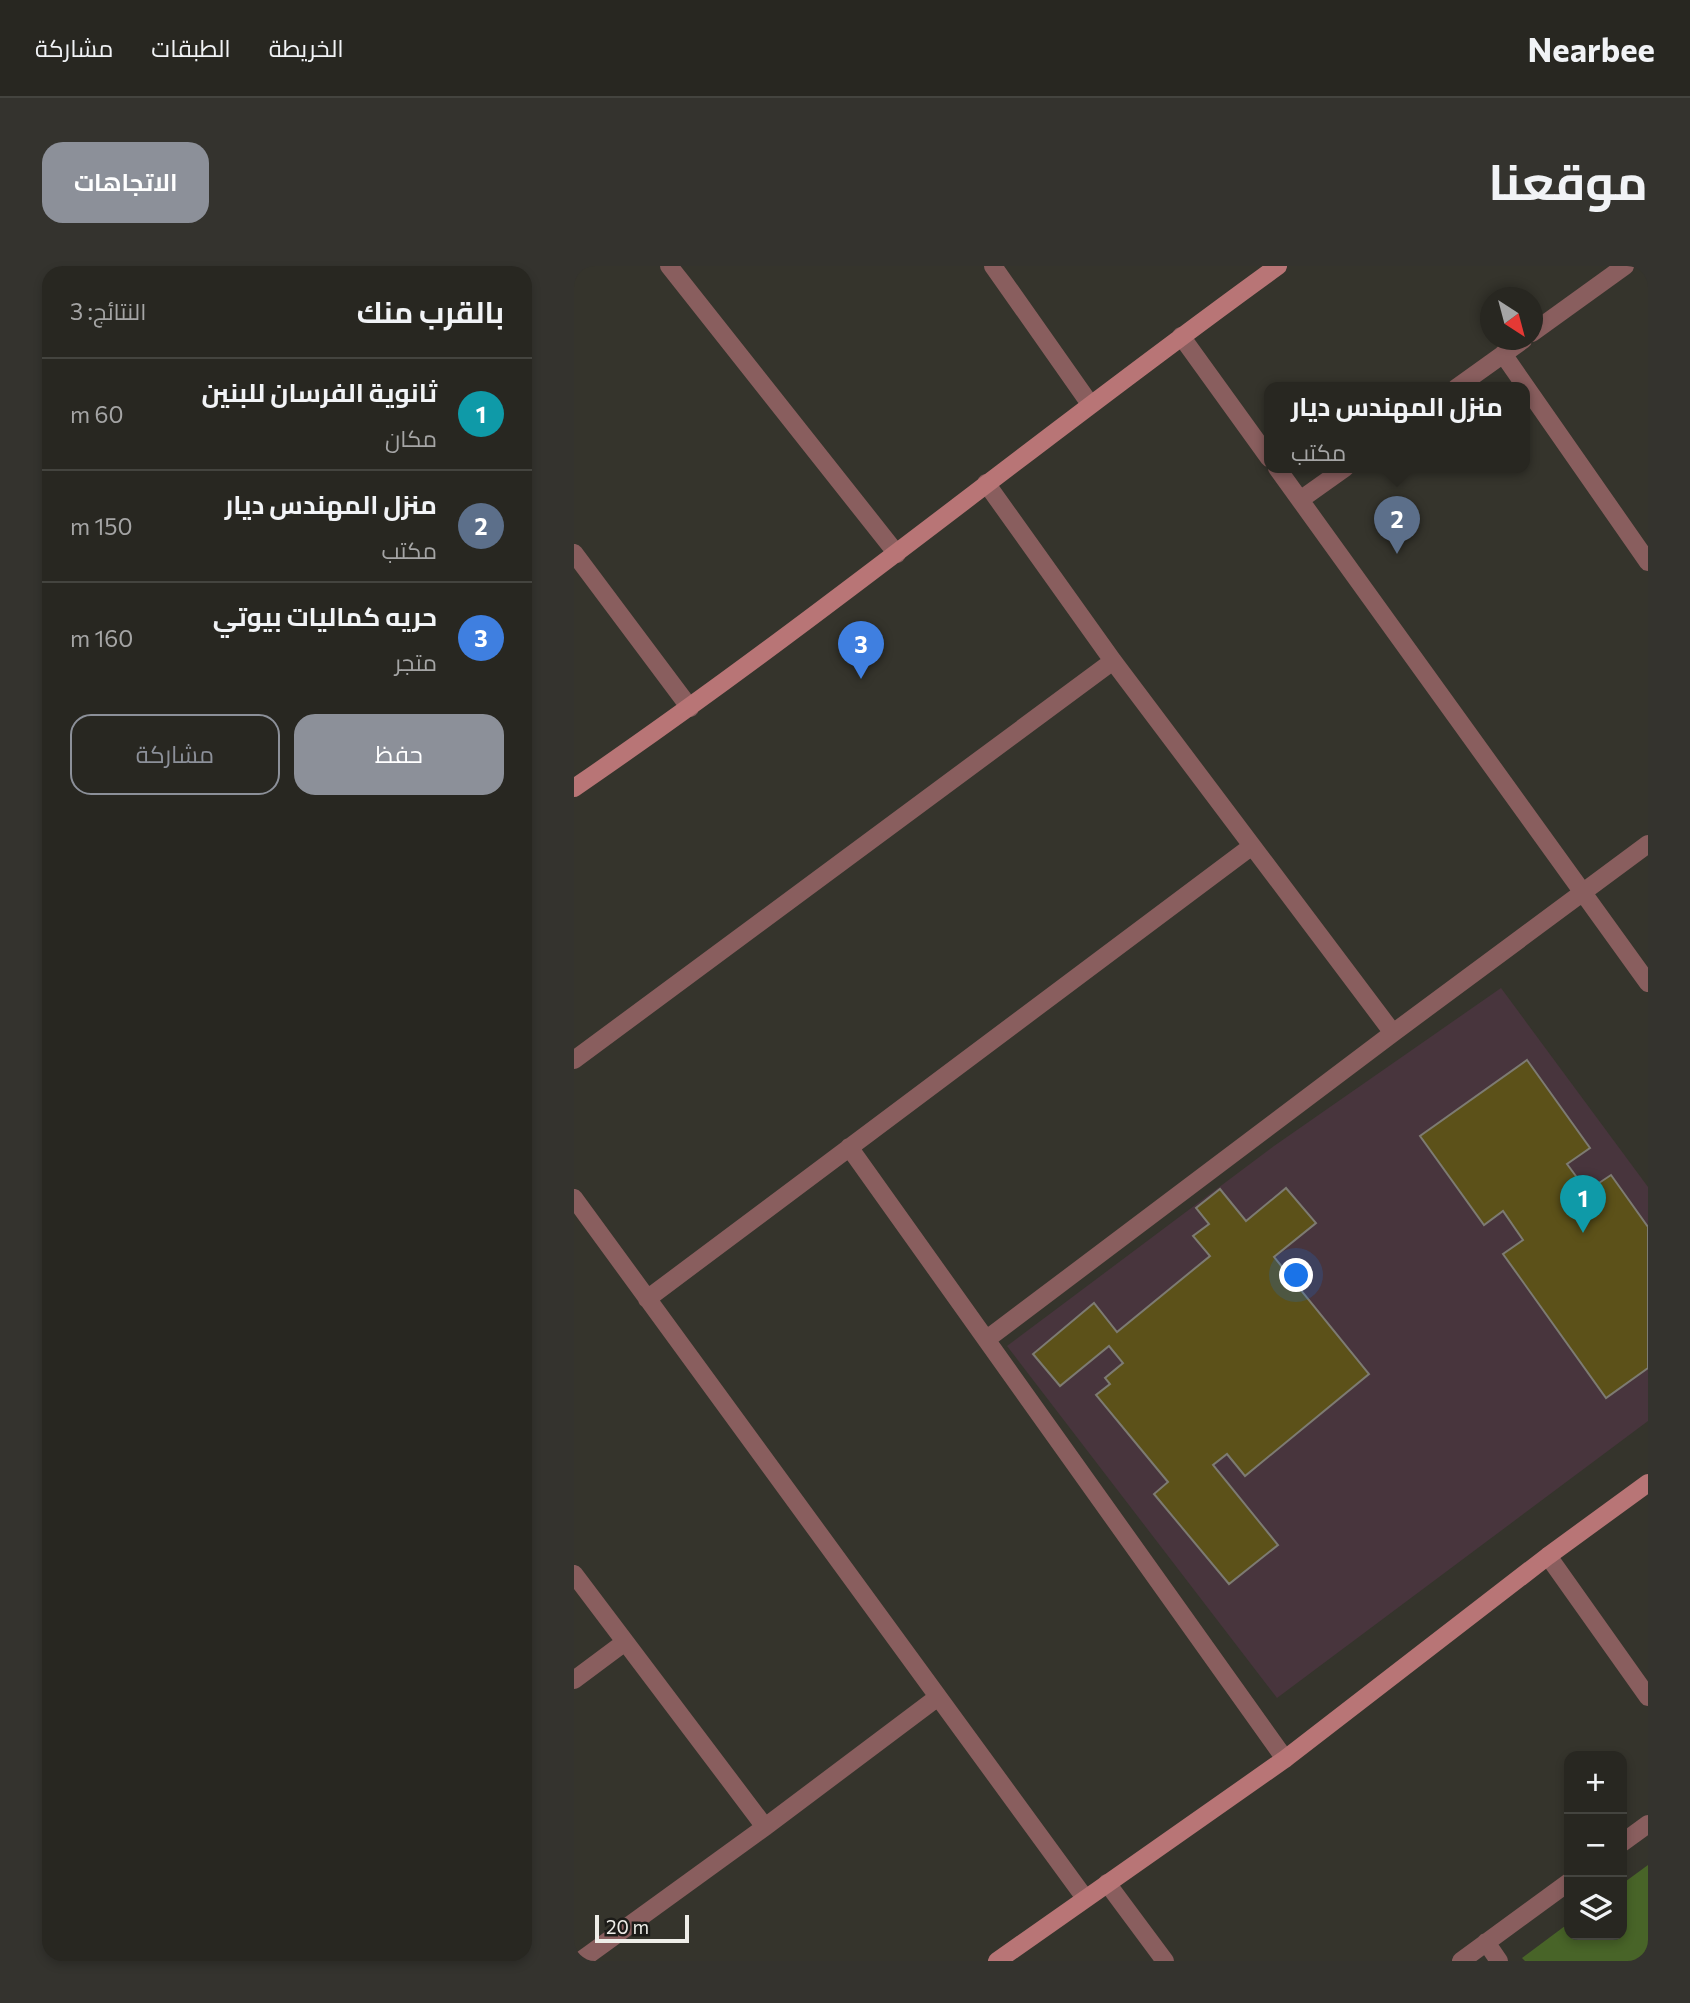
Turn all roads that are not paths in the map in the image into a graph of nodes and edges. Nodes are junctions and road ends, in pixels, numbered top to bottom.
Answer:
1 (669, 266) edge
2 (993, 266) edge
3 (1278, 266) edge
4 (1625, 266) edge
5 (1543, 325) edge
6 (1181, 336) junction
7 (1509, 350) edge
8 (1503, 354) junction
9 (1464, 382) edge
10 (1523, 382) edge
11 (1530, 393) edge
12 (1090, 404) junction
13 (1264, 451) edge
14 (1281, 473) edge
15 (1338, 473) edge
16 (986, 482) junction
17 (1300, 500) junction
18 (574, 553) edge
19 (897, 554) junction
20 (1648, 562) edge
21 (1113, 661) junction
22 (690, 708) junction
23 (574, 788) edge
24 (1648, 844) edge
25 (1252, 846) junction
26 (1583, 893) junction
27 (1648, 984) edge
28 (1393, 1033) junction
29 (574, 1060) edge
30 (849, 1147) junction
31 (574, 1198) edge
32 (647, 1298) junction
33 (987, 1339) junction
34 (1648, 1483) edge
35 (1548, 1556) junction
36 (574, 1574) edge
37 (625, 1642) junction
38 (574, 1680) edge
39 (938, 1697) junction
40 (1648, 1697) edge
41 (1285, 1759) junction
42 (1648, 1824) edge
43 (765, 1827) junction
44 (1627, 1839) edge
45 (1107, 1883) junction
46 (1564, 1886) edge
47 (1085, 1898) junction
48 (1486, 1942) junction
49 (580, 1961) edge
50 (997, 1961) edge
51 (1165, 1961) edge
52 (1461, 1961) edge
53 (1499, 1961) edge

1 - 19 street
2 - 12 street
3 - 6 street
4 - 5 street
6 - 12 street
6 - 13 street
7 - 8 street
8 - 9 street
8 - 10 street
11 - 20 street
12 - 16 street
14 - 17 street
15 - 17 street
16 - 19 street
16 - 21 street
17 - 26 street
18 - 22 street
19 - 22 street
21 - 25 street
21 - 29 street
22 - 23 street
24 - 26 street
25 - 28 street
25 - 30 street
26 - 27 street
26 - 28 street
28 - 33 street
30 - 32 street
30 - 33 street
31 - 32 street
32 - 39 street
33 - 41 street
34 - 35 street
35 - 40 street
35 - 41 street
36 - 37 street
37 - 38 street
37 - 43 street
39 - 43 street
39 - 47 street
41 - 45 street
42 - 44 street
43 - 49 street
45 - 47 street
45 - 51 street
46 - 48 street
47 - 50 street
48 - 52 street
48 - 53 street

